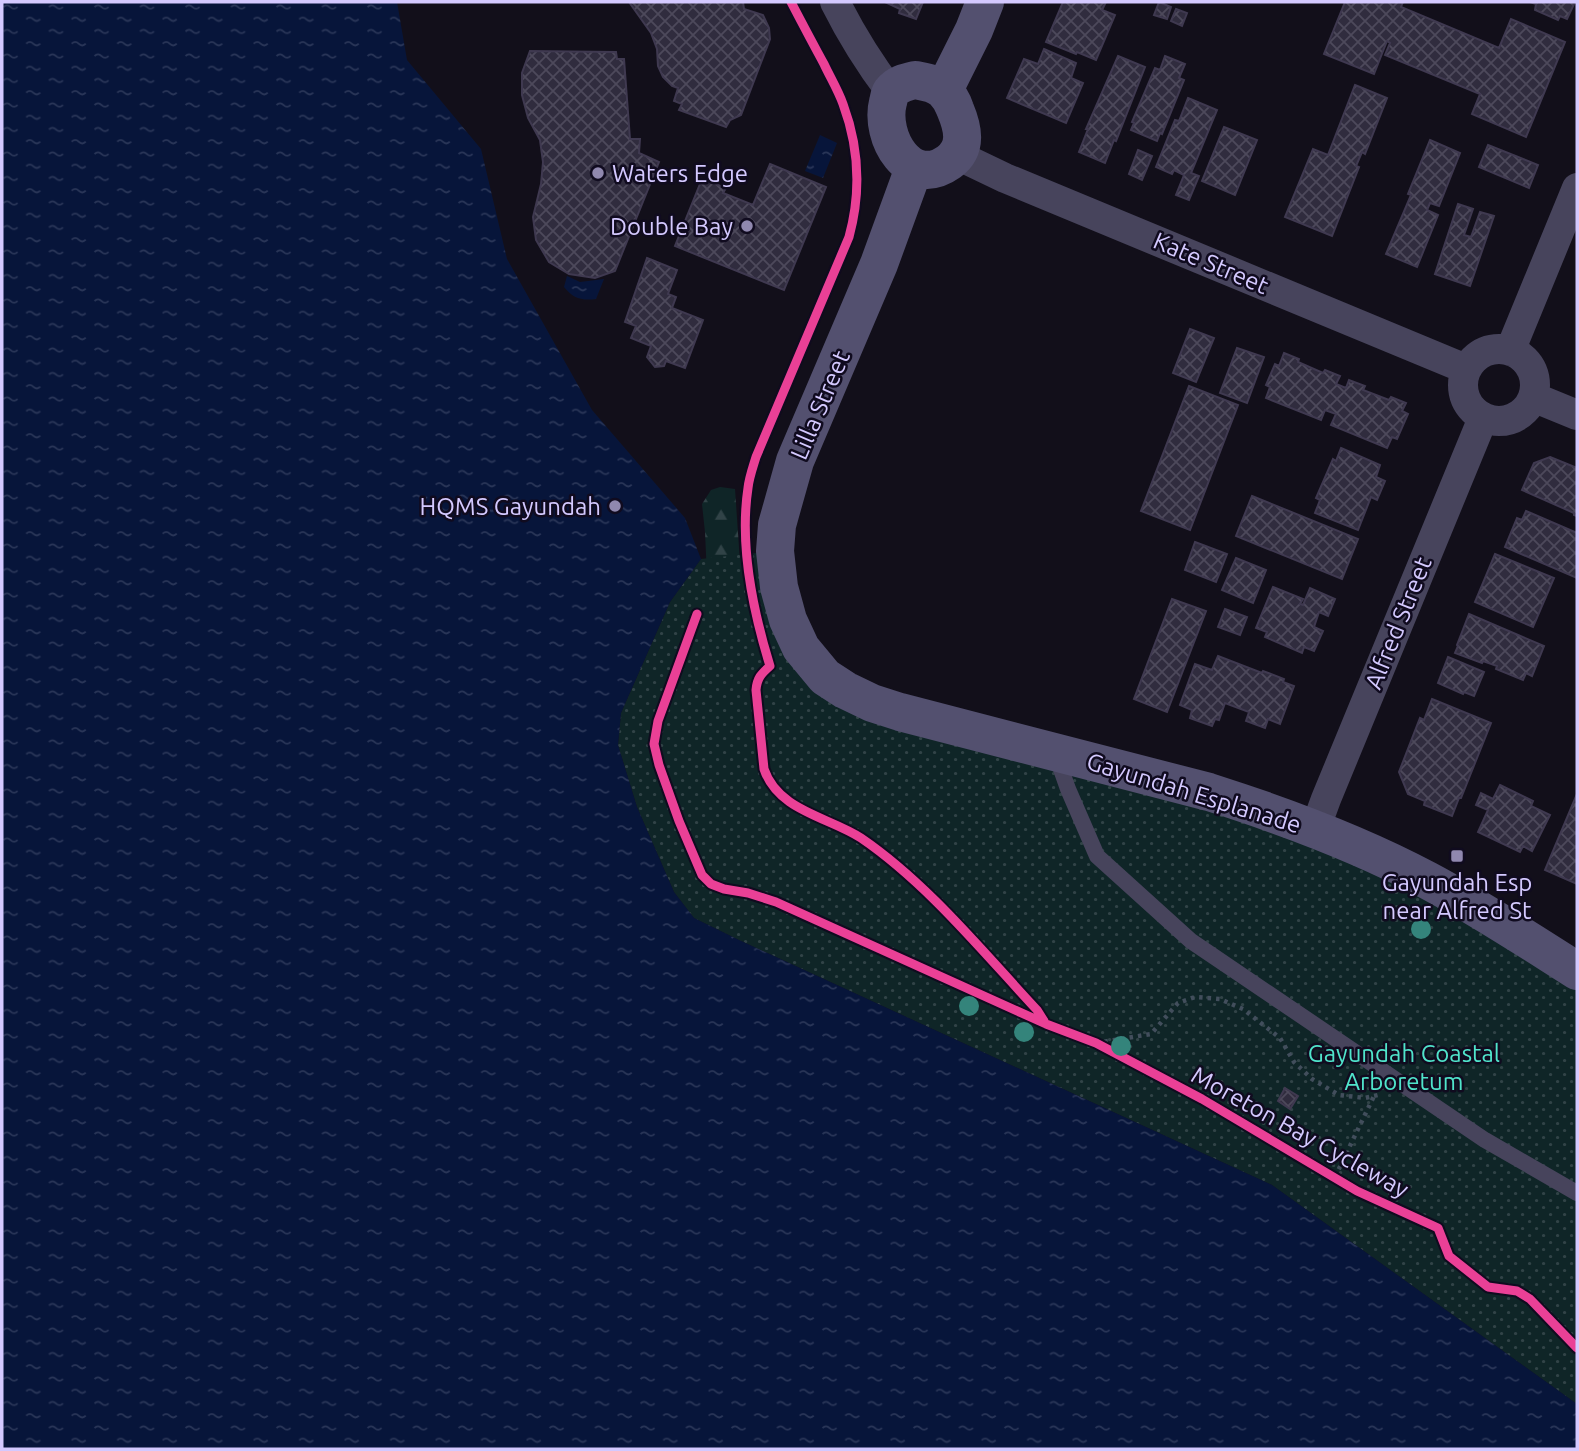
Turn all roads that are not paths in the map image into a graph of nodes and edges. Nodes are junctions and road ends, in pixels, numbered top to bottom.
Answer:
1 (835, 2) edge
2 (985, 2) edge
3 (944, 90) junction
4 (891, 92) junction
5 (957, 155) junction
6 (914, 168) junction
7 (1577, 188) edge
8 (1510, 351) junction
9 (1466, 369) junction
10 (1533, 397) junction
11 (1577, 415) edge
12 (1483, 418) junction
13 (801, 648) joint
14 (1055, 752) junction
15 (1315, 829) junction
16 (1577, 971) edge
17 (1577, 1193) edge

1 - 4 street
2 - 3 street
3 - 4 street
3 - 5 street
4 - 6 street
5 - 6 street
5 - 9 street, Kate Street
6 - 13 street, Lilla Street
7 - 8 street
8 - 9 street
8 - 10 street
9 - 12 street
10 - 11 street
10 - 12 street
12 - 15 street, Alfred Street
13 - 14 street, Gayundah Esplanade
14 - 15 street, Gayundah Esplanade
14 - 17 lane
15 - 16 street, Gayundah Esplanade

